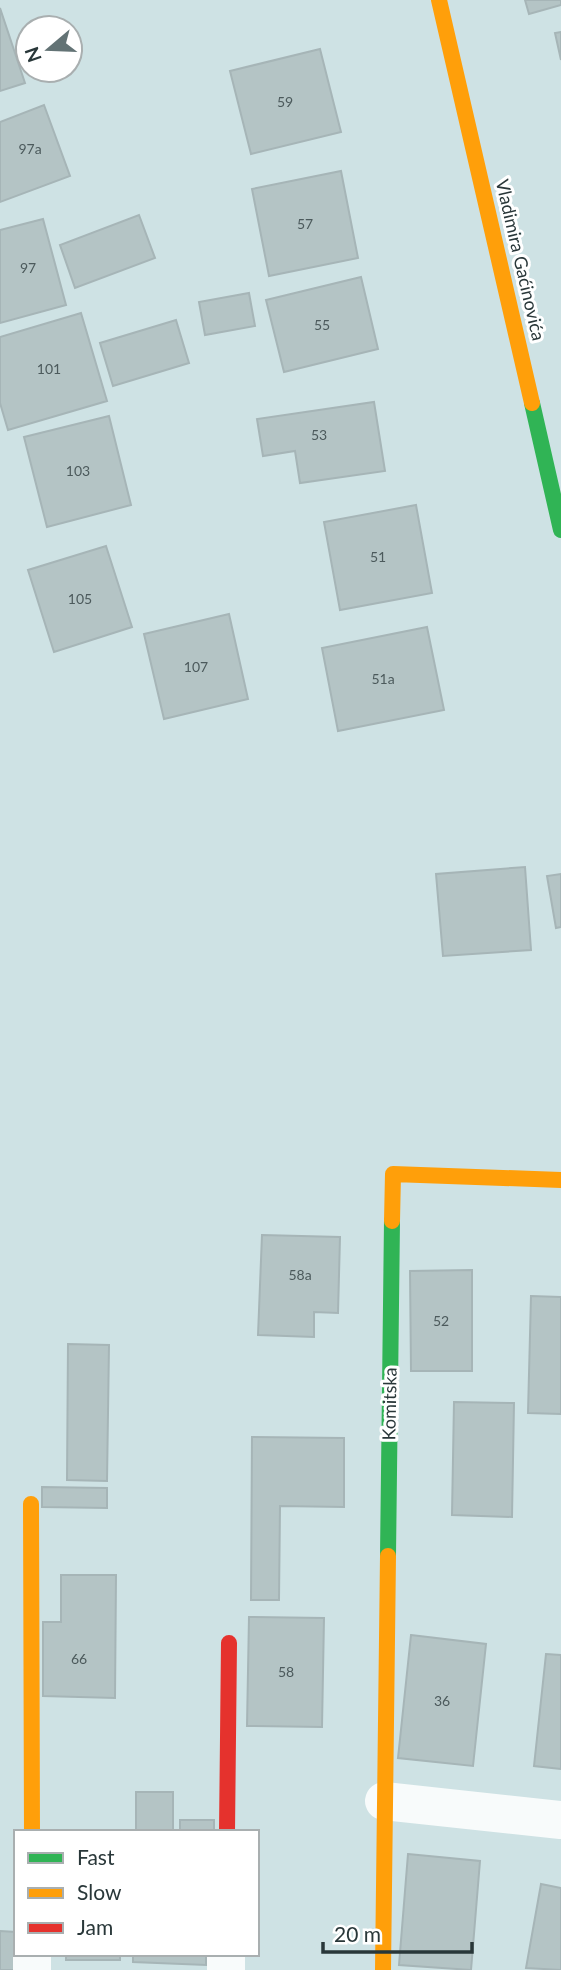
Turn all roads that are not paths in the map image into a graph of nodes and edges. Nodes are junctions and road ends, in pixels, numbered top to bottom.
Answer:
1 (439, 0) edge
2 (561, 530) edge
3 (561, 1180) edge
4 (31, 1504) dead end
5 (229, 1643) dead end
6 (384, 1801) junction
7 (561, 1820) edge
8 (32, 1830) edge
9 (227, 1830) edge
10 (383, 1970) edge

1 - 2 street, Vladimira Gaćinovića
3 - 6 street, Komitska
4 - 8 street
5 - 9 street
6 - 7 street
6 - 10 street, Komitska

